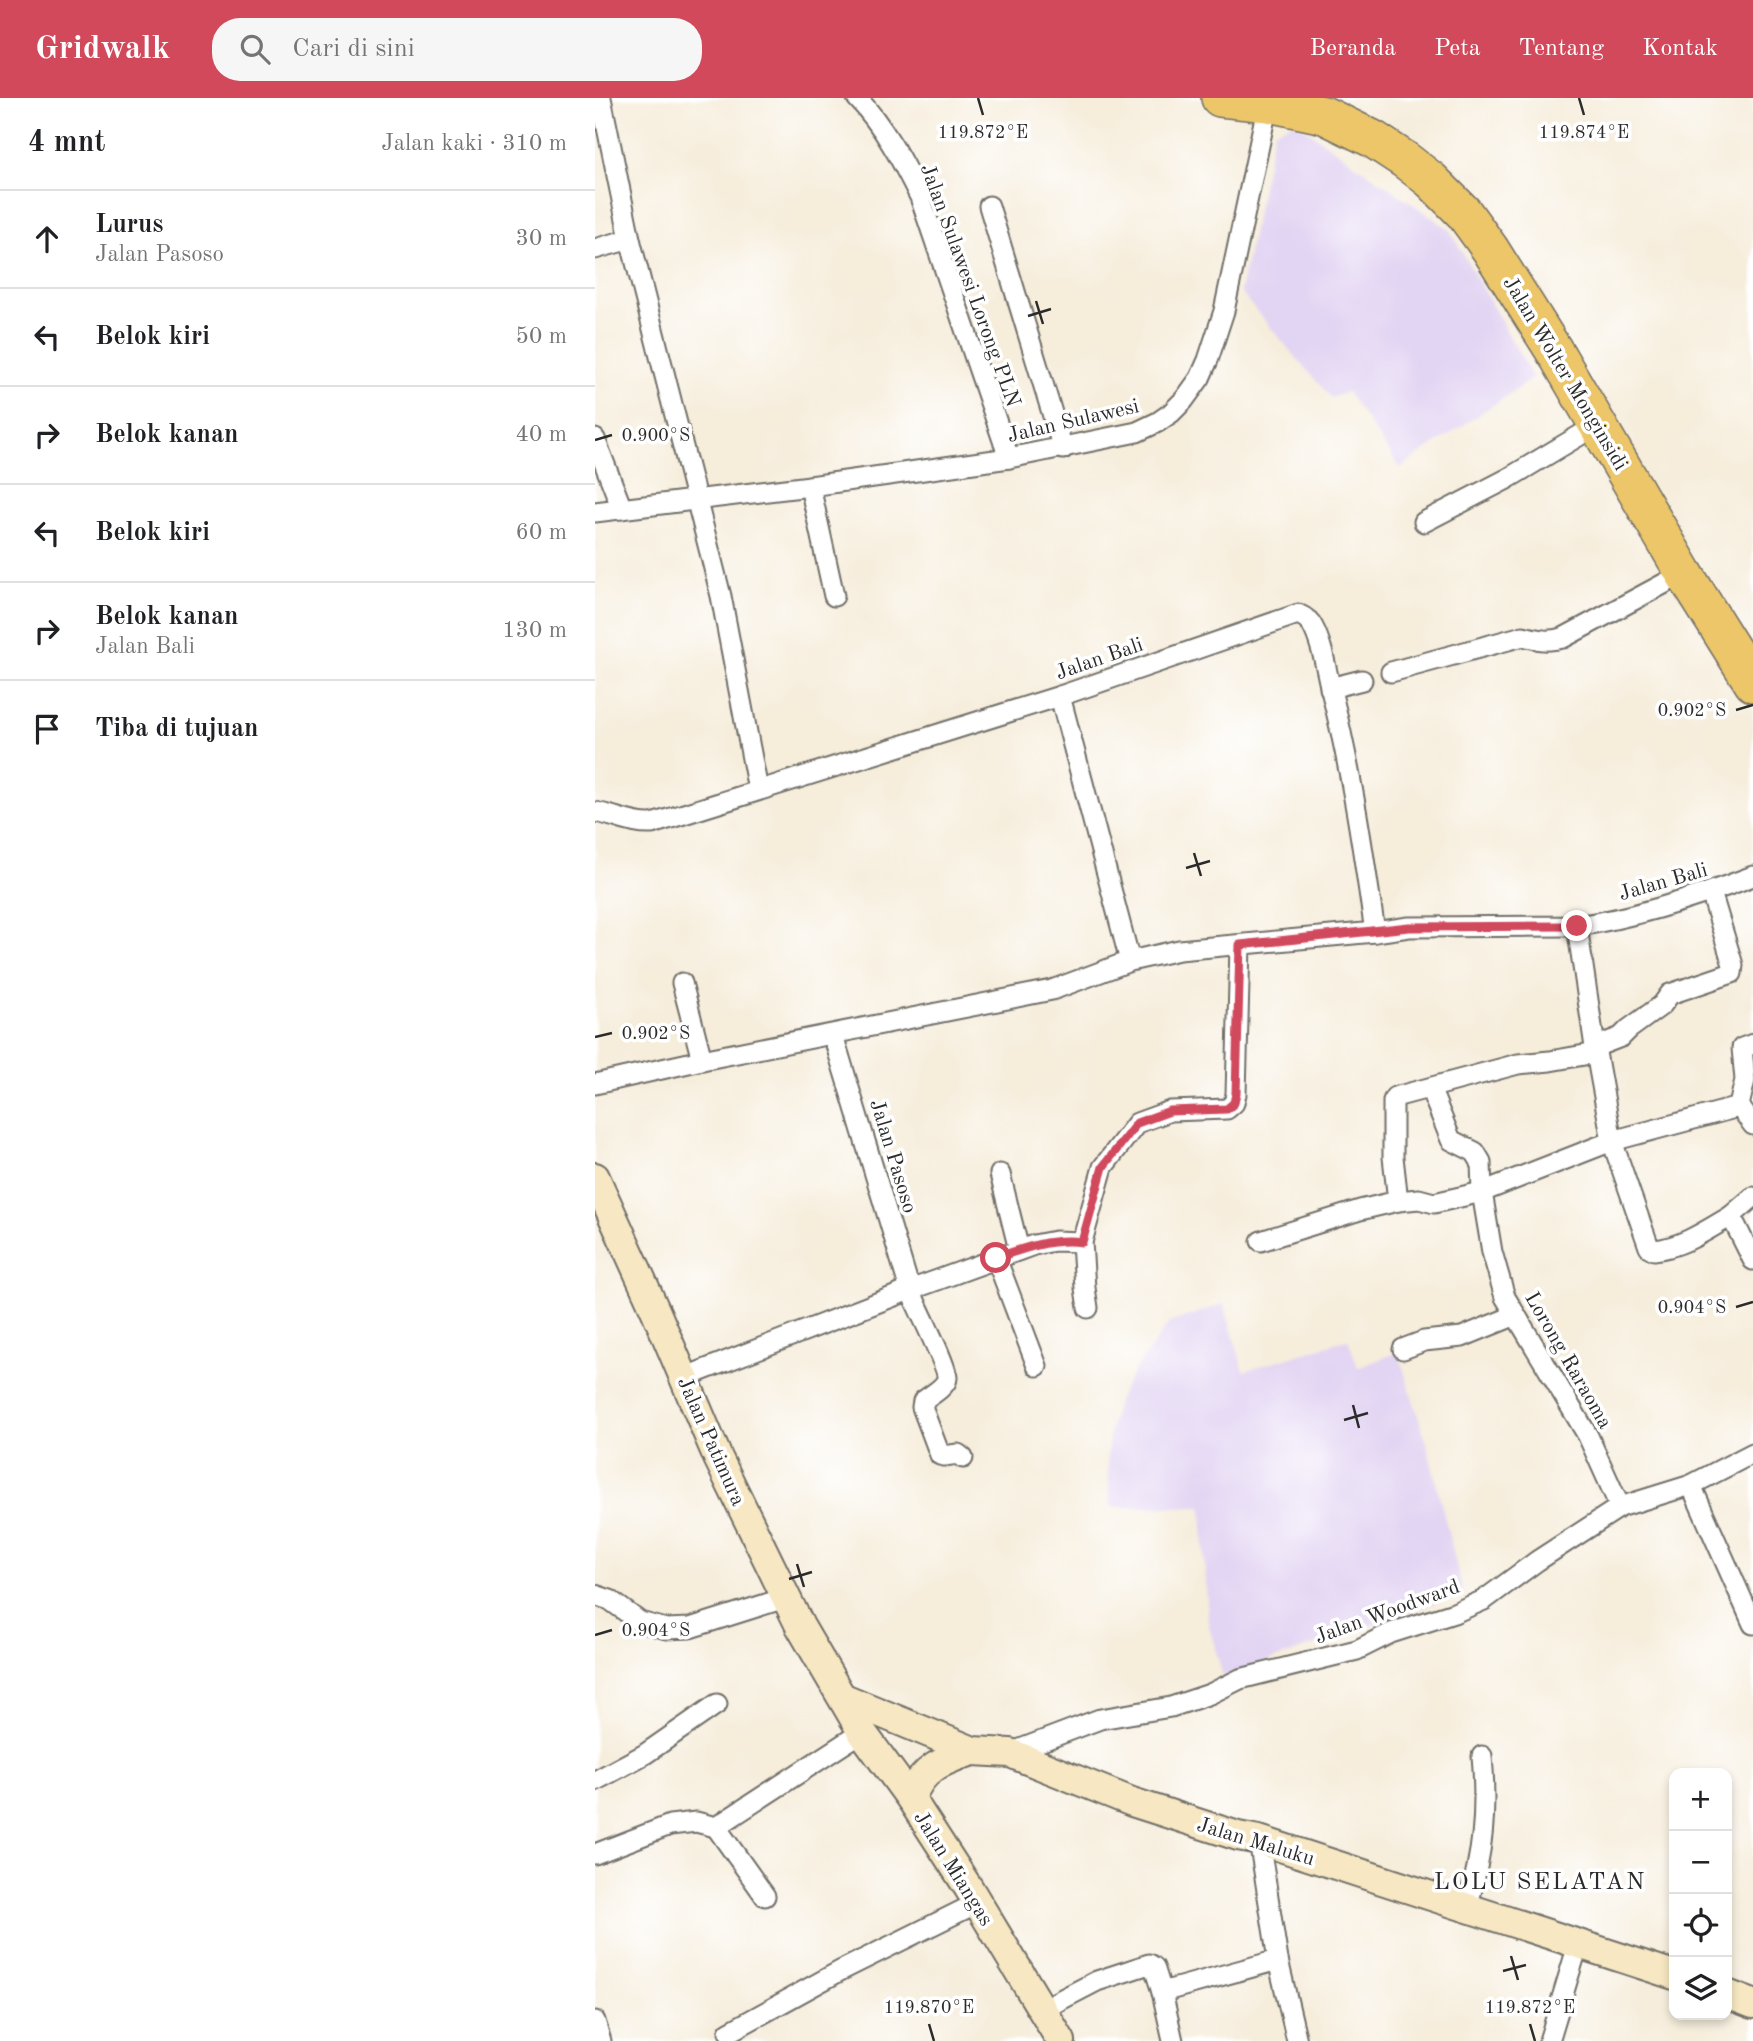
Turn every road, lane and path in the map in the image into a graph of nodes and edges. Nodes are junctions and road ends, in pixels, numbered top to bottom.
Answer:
1 (601, 98) edge
2 (857, 98) edge
3 (1220, 98) edge
4 (1268, 103) junction
5 (1317, 107) edge
6 (989, 206) dead end
7 (630, 239) junction
8 (595, 249) edge
9 (1597, 425) junction
10 (595, 439) edge
11 (1063, 449) junction
12 (1009, 458) junction
13 (810, 486) junction
14 (697, 500) junction
15 (622, 509) junction
16 (595, 512) edge
17 (1424, 522) dead end
18 (1684, 573) junction
19 (834, 596) dead end
20 (1391, 672) dead end
21 (1363, 680) dead end
22 (1753, 683) edge
23 (1330, 688) junction
24 (1060, 696) junction
25 (758, 790) junction
26 (595, 812) edge
27 (1753, 876) edge
28 (1711, 892) junction
29 (1577, 926) junction
30 (1375, 932) junction
31 (1240, 945) junction
32 (1130, 961) junction
33 (682, 983) dead end
34 (833, 1035) junction
35 (1753, 1044) edge
36 (1595, 1050) junction
37 (702, 1060) junction
38 (595, 1084) edge
39 (1430, 1088) junction
40 (1739, 1106) junction
41 (1753, 1125) edge
42 (1612, 1141) junction
43 (1000, 1174) dead end
44 (595, 1177) edge
45 (1482, 1192) junction
46 (1753, 1197) edge
47 (1398, 1201) junction
48 (1731, 1216) junction
49 (1083, 1240) junction
50 (1261, 1241) dead end
51 (1019, 1250) junction
52 (996, 1258) junction
53 (1753, 1261) edge
54 (910, 1290) junction
55 (1088, 1308) dead end
56 (1516, 1315) junction
57 (1403, 1349) dead end
58 (1037, 1366) dead end
59 (683, 1378) junction
60 (1753, 1453) edge
61 (963, 1458) dead end
62 (1691, 1485) junction
63 (1620, 1507) junction
64 (595, 1595) edge
65 (785, 1598) junction
66 (1753, 1624) edge
67 (843, 1698) junction
68 (717, 1704) dead end
69 (862, 1732) junction
70 (973, 1751) junction
71 (1010, 1753) junction
72 (1482, 1756) dead end
73 (595, 1781) edge
74 (911, 1799) junction
75 (716, 1826) junction
76 (1259, 1840) junction
77 (595, 1854) edge
78 (765, 1896) dead end
79 (977, 1903) junction
80 (1467, 1908) junction
81 (1578, 1945) junction
82 (1278, 1960) junction
83 (1669, 1973) edge
84 (1162, 1992) junction
85 (1732, 1996) edge
86 (1753, 2004) edge
87 (1043, 2010) junction
88 (595, 2021) edge
89 (729, 2032) dead end
90 (601, 2041) edge
91 (1061, 2041) edge
92 (1173, 2041) edge
93 (1297, 2041) edge
94 (1549, 2041) edge

1 - 7 street
2 - 12 street, Jalan Sulawesi Lorong PLN
3 - 4 highway, Jalan Wolter Monginsidi
4 - 5 highway, Jalan Wolter Monginsidi
4 - 11 street, Jalan Sulawesi
5 - 9 highway, Jalan Wolter Monginsidi
6 - 11 street
7 - 8 street
7 - 14 street
9 - 17 street
9 - 18 highway, Jalan Wolter Monginsidi
10 - 15 street
11 - 12 street, Jalan Sulawesi
12 - 13 street, Jalan Sulawesi
13 - 14 street, Jalan Sulawesi
13 - 19 street
14 - 15 street, Jalan Sulawesi
14 - 25 street
15 - 16 street, Jalan Sulawesi
18 - 20 street
18 - 22 highway, Jalan Wolter Monginsidi
21 - 23 street
23 - 24 street, Jalan Bali
23 - 30 street, Jalan Bali
24 - 25 street, Jalan Bali
24 - 32 street
25 - 26 street, Jalan Bali
27 - 28 street, Jalan Bali
28 - 29 street, Jalan Bali
28 - 36 street
29 - 30 street, Jalan Bali
29 - 36 street
30 - 31 street, Jalan Bali
31 - 32 street, Jalan Bali
31 - 49 street
32 - 34 street, Jalan Bali
33 - 37 street
34 - 37 street, Jalan Bali
34 - 54 street, Jalan Pasoso
35 - 40 street
36 - 39 street
36 - 42 street
37 - 38 street, Jalan Bali
39 - 45 street, Lorong Raraoma
39 - 47 street
40 - 41 street
40 - 42 street
42 - 45 street
42 - 48 street
43 - 51 street
44 - 59 main road, Jalan Patimura
45 - 47 street
45 - 56 street, Lorong Raraoma
46 - 48 street
47 - 50 street
48 - 53 street
49 - 51 street
49 - 55 street
51 - 52 street
52 - 54 street
52 - 58 street
54 - 59 street
54 - 61 street, Jalan Pasoso
56 - 57 street
56 - 63 street, Lorong Raraoma
59 - 65 main road, Jalan Patimura
60 - 62 street, Jalan Woodward
62 - 63 street, Jalan Woodward
62 - 66 street
63 - 71 street, Jalan Woodward
64 - 65 street
65 - 67 main road, Jalan Patimura
67 - 69 main road, Jalan Miangas
67 - 70 main road, Jalan Maluku
68 - 73 street
69 - 74 main road, Jalan Miangas
69 - 75 street
70 - 71 main road, Jalan Maluku
70 - 74 main road
71 - 76 main road, Jalan Maluku
72 - 80 street
74 - 79 main road, Jalan Miangas
75 - 77 street
75 - 78 street
76 - 80 main road, Jalan Maluku
76 - 82 street
79 - 87 main road, Jalan Miangas
79 - 89 street
80 - 81 main road, Jalan Maluku
81 - 83 main road, Jalan Maluku
81 - 94 street
82 - 84 street
82 - 93 street
84 - 87 street
84 - 92 street
85 - 86 main road
87 - 91 main road, Jalan Miangas
88 - 90 street

